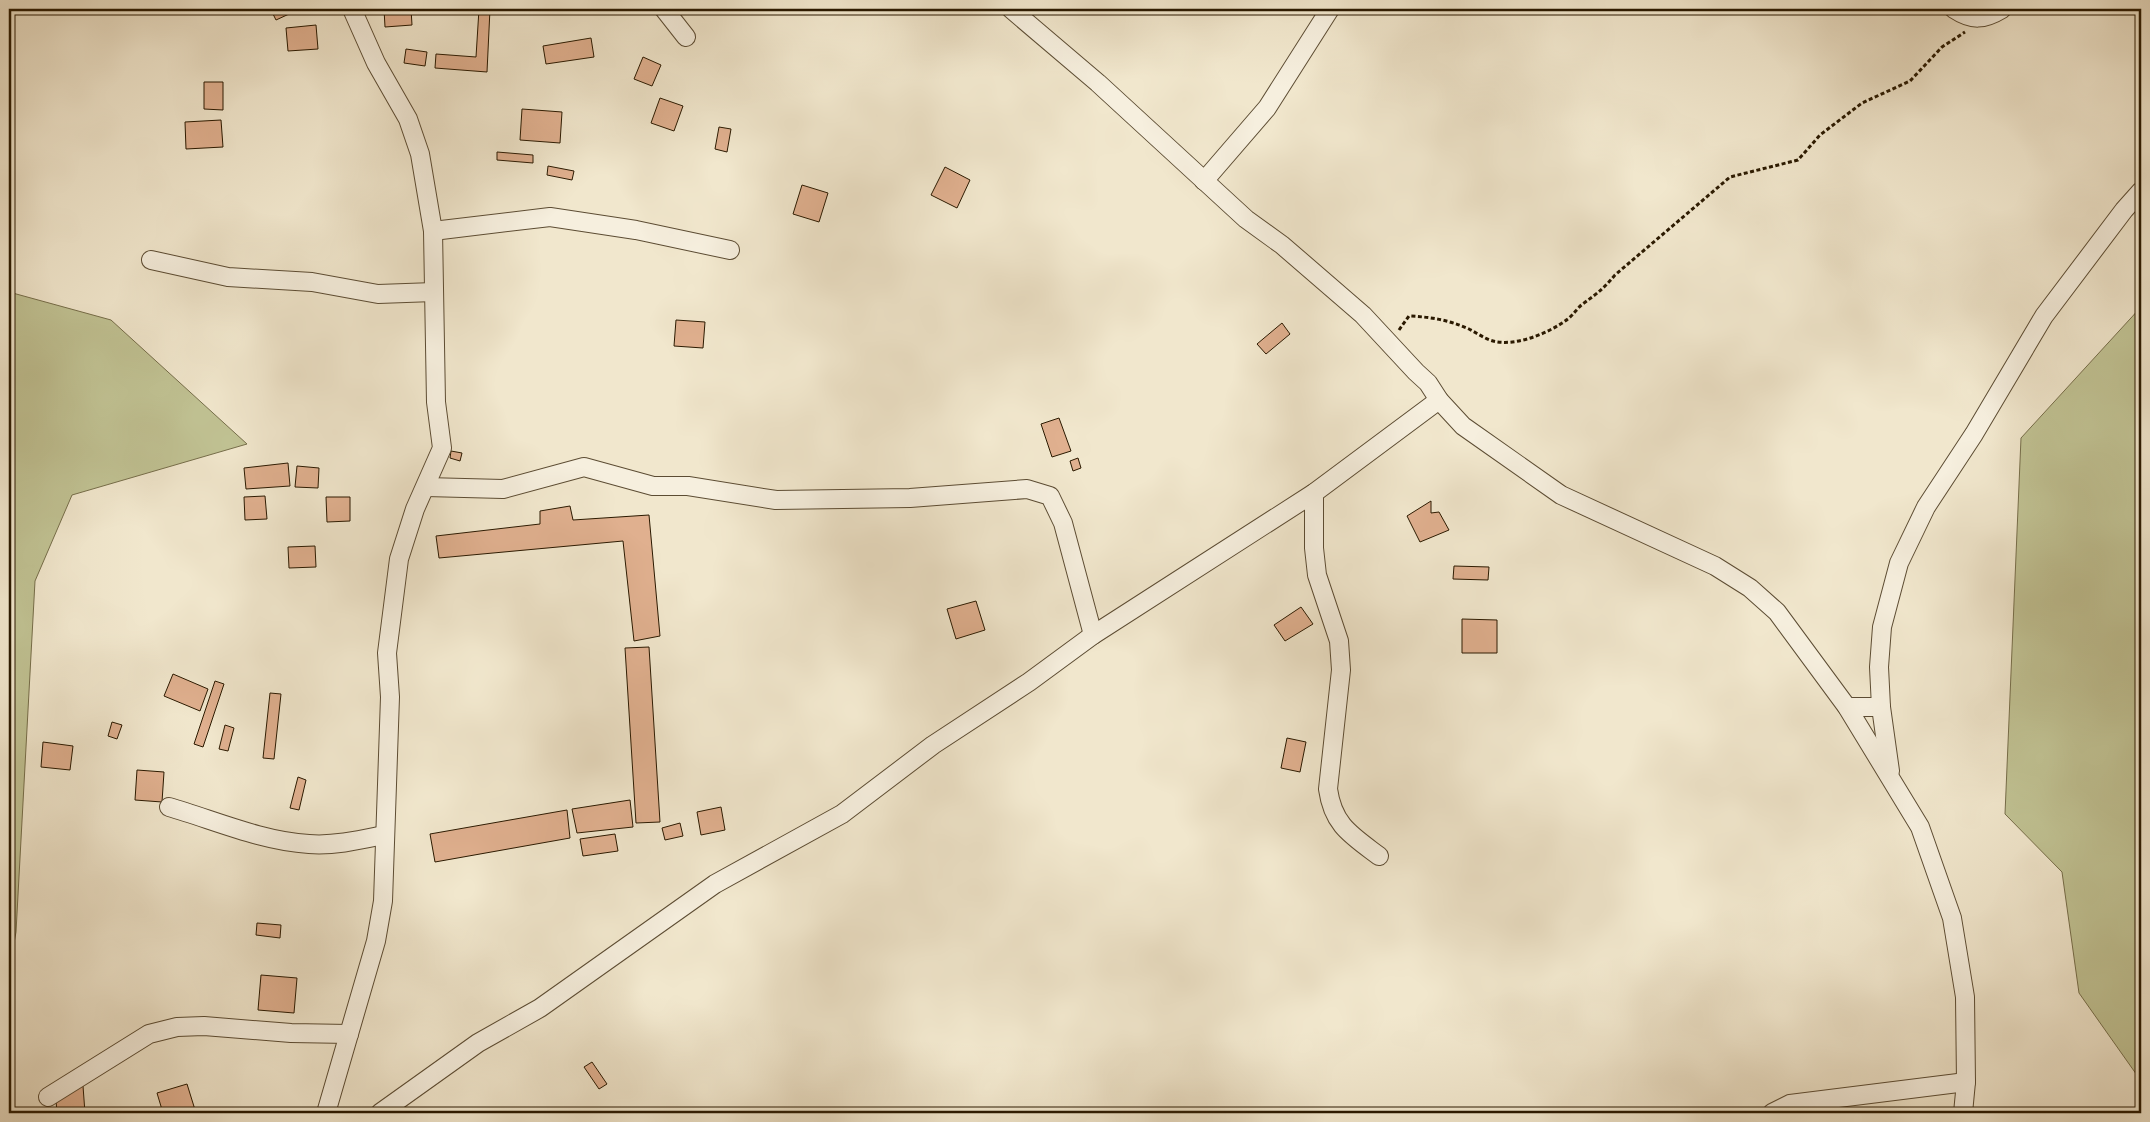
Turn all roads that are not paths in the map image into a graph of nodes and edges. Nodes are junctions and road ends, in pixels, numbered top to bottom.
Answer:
1 (352, 9) edge
2 (664, 9) edge
3 (1011, 9) edge
4 (1330, 9) edge
5 (1954, 9) edge
6 (1995, 13) edge
7 (686, 37) dead end
8 (1204, 181) junction
9 (2141, 191) edge
10 (433, 231) junction
11 (730, 250) dead end
12 (151, 260) dead end
13 (434, 292) junction
14 (1439, 400) junction
15 (426, 487) junction
16 (1314, 493) junction
17 (1093, 634) junction
18 (1847, 707) junction
19 (1881, 707) junction
20 (1891, 776) junction
21 (169, 807) dead end
22 (384, 835) junction
23 (1379, 856) dead end
24 (349, 1034) junction
25 (1966, 1082) junction
26 (48, 1097) dead end
27 (326, 1113) edge
28 (380, 1113) edge
29 (1772, 1113) edge
30 (1963, 1113) edge

1 - 10 street
2 - 7 street
3 - 8 street
4 - 8 street
5 - 6 street
8 - 14 street
9 - 19 street
10 - 11 street
10 - 13 street
12 - 13 street
13 - 15 street
14 - 16 street
14 - 18 street
15 - 17 street
15 - 22 street
16 - 17 street
16 - 23 street
17 - 28 street
18 - 19 street
18 - 20 street
19 - 20 street
20 - 25 street
21 - 22 street
22 - 24 street
24 - 26 street
24 - 27 street
25 - 29 street
25 - 30 street

